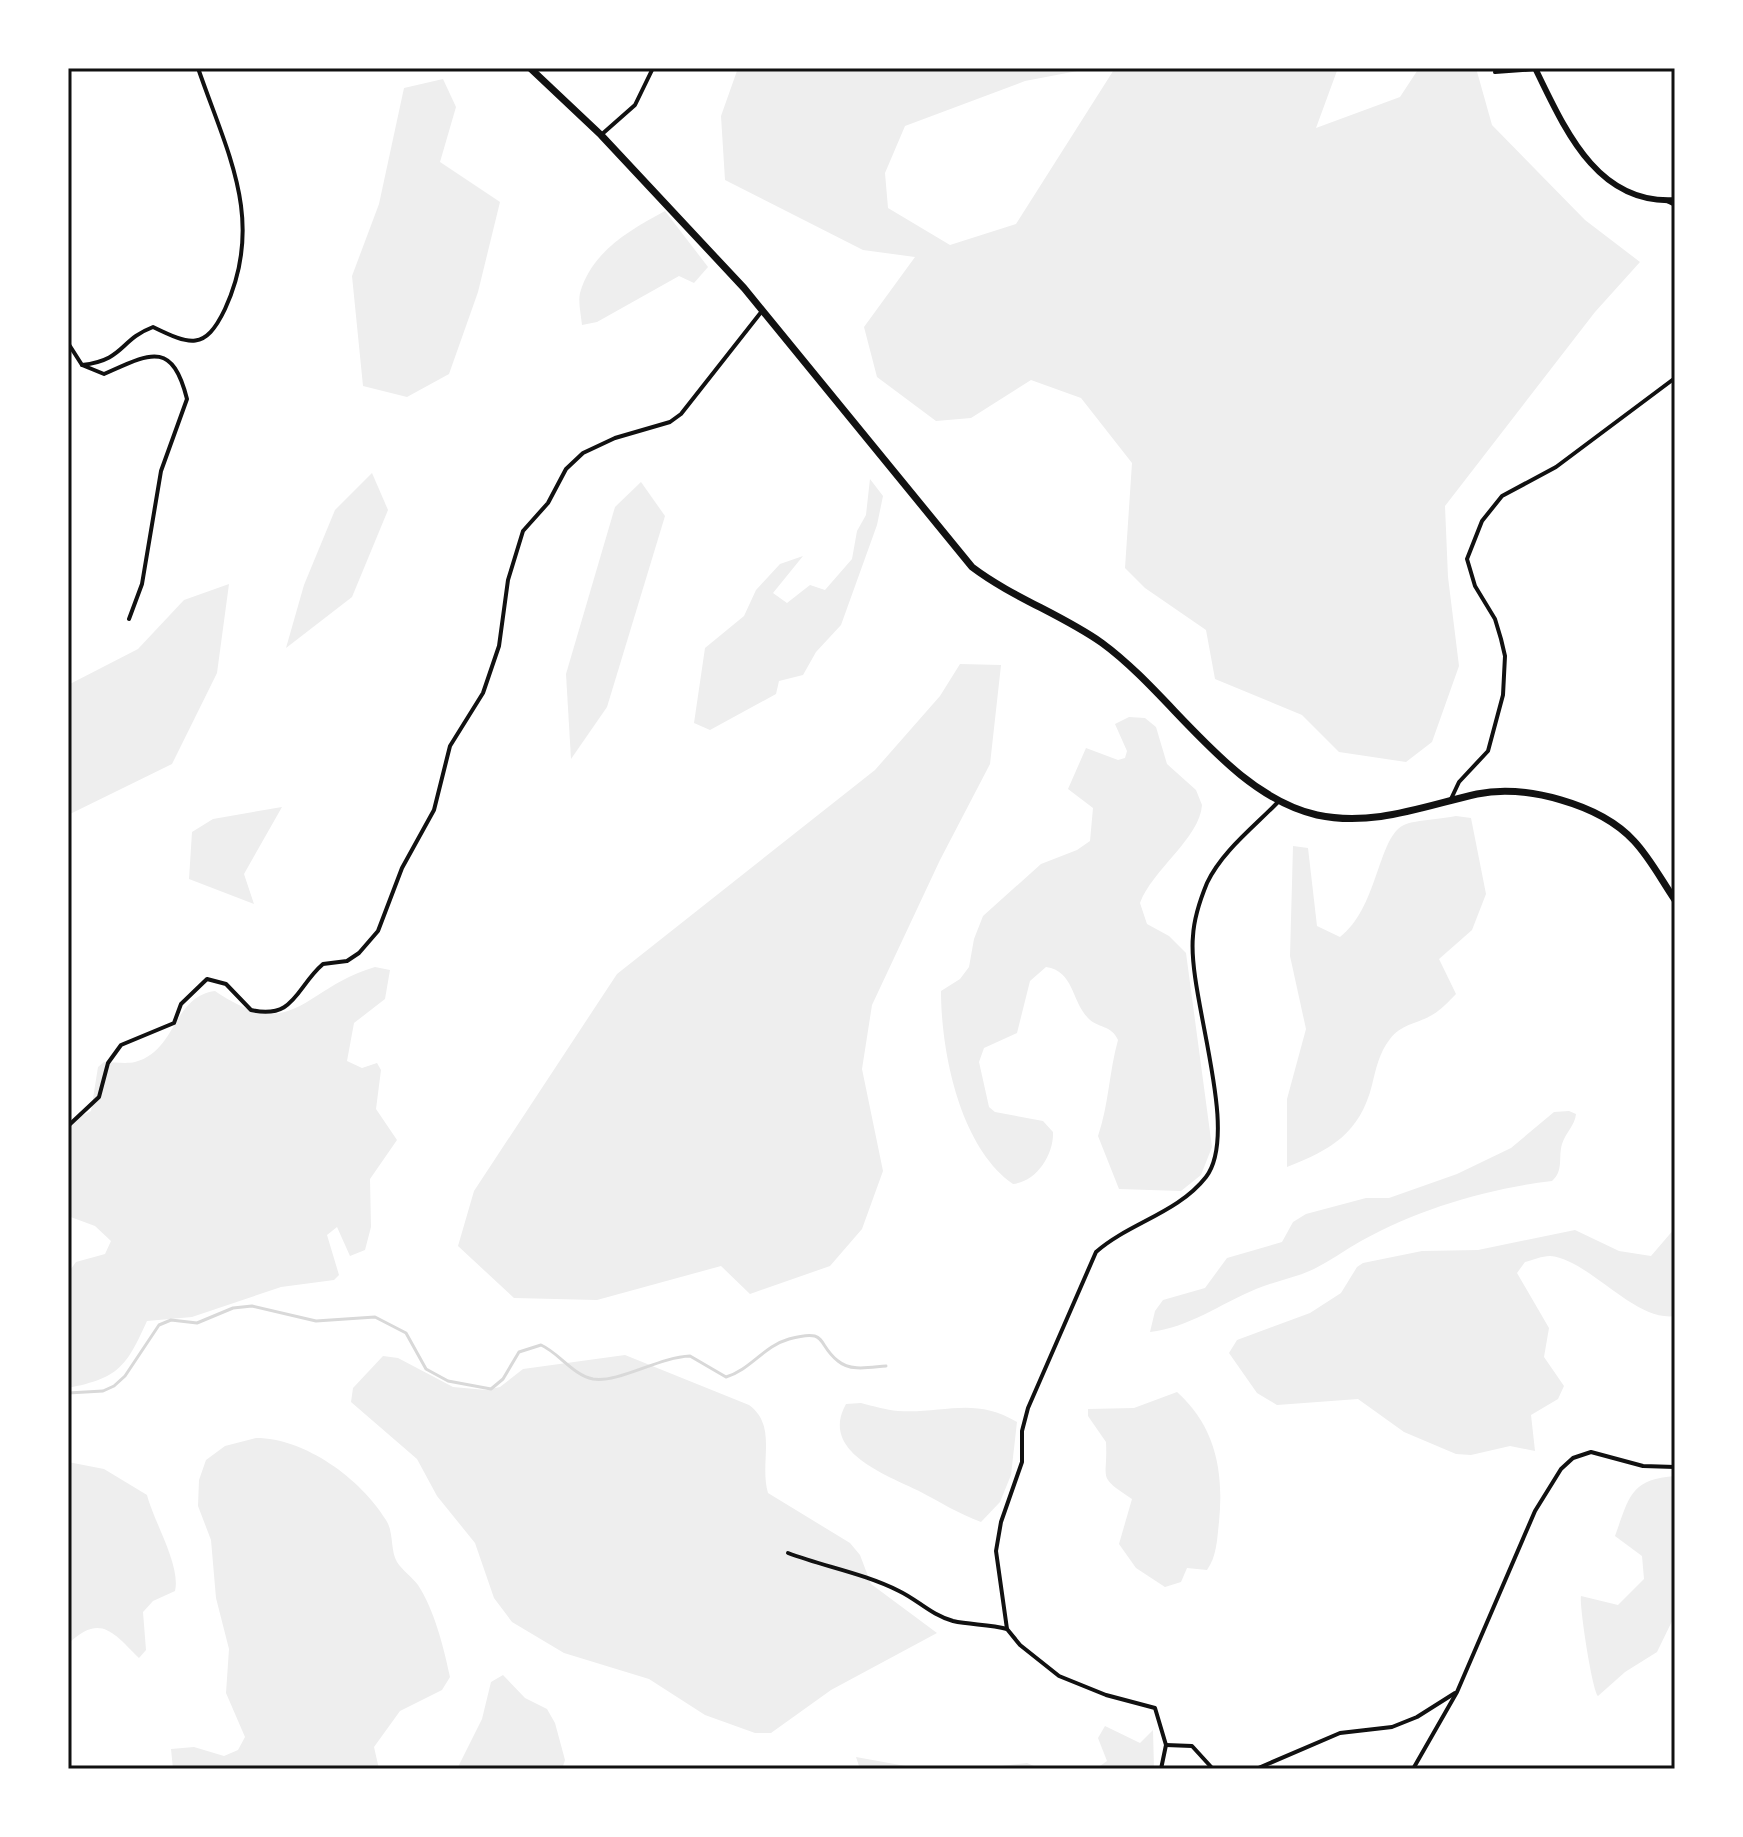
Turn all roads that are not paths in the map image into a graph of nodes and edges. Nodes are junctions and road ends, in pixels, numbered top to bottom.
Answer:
1 (198, 68) edge
2 (530, 68) edge
3 (653, 68) edge
4 (1535, 69) edge
5 (1495, 72) dead end
6 (601, 135) junction
7 (1672, 202) edge
8 (68, 259) edge
9 (68, 274) edge
10 (762, 311) junction
11 (68, 343) edge
12 (82, 365) junction
13 (1675, 378) edge
14 (129, 619) dead end
15 (1279, 801) junction
16 (1450, 801) junction
17 (1675, 900) edge
18 (68, 1126) edge
19 (1675, 1467) edge
20 (788, 1553) dead end
21 (1007, 1629) junction
22 (1457, 1692) junction
23 (1166, 1745) junction
24 (1161, 1769) edge
25 (1213, 1769) edge
26 (1256, 1769) edge
27 (1413, 1769) edge

1 - 12 street
2 - 6 highway
3 - 6 street
4 - 5 street
4 - 7 main road
6 - 10 highway
8 - 9 street
10 - 15 highway
10 - 18 street
11 - 12 street
12 - 14 street
13 - 16 street
15 - 16 highway
15 - 21 street
16 - 17 highway
19 - 22 street
20 - 21 street
21 - 23 street
22 - 26 street
22 - 27 street
23 - 24 street
23 - 25 street

